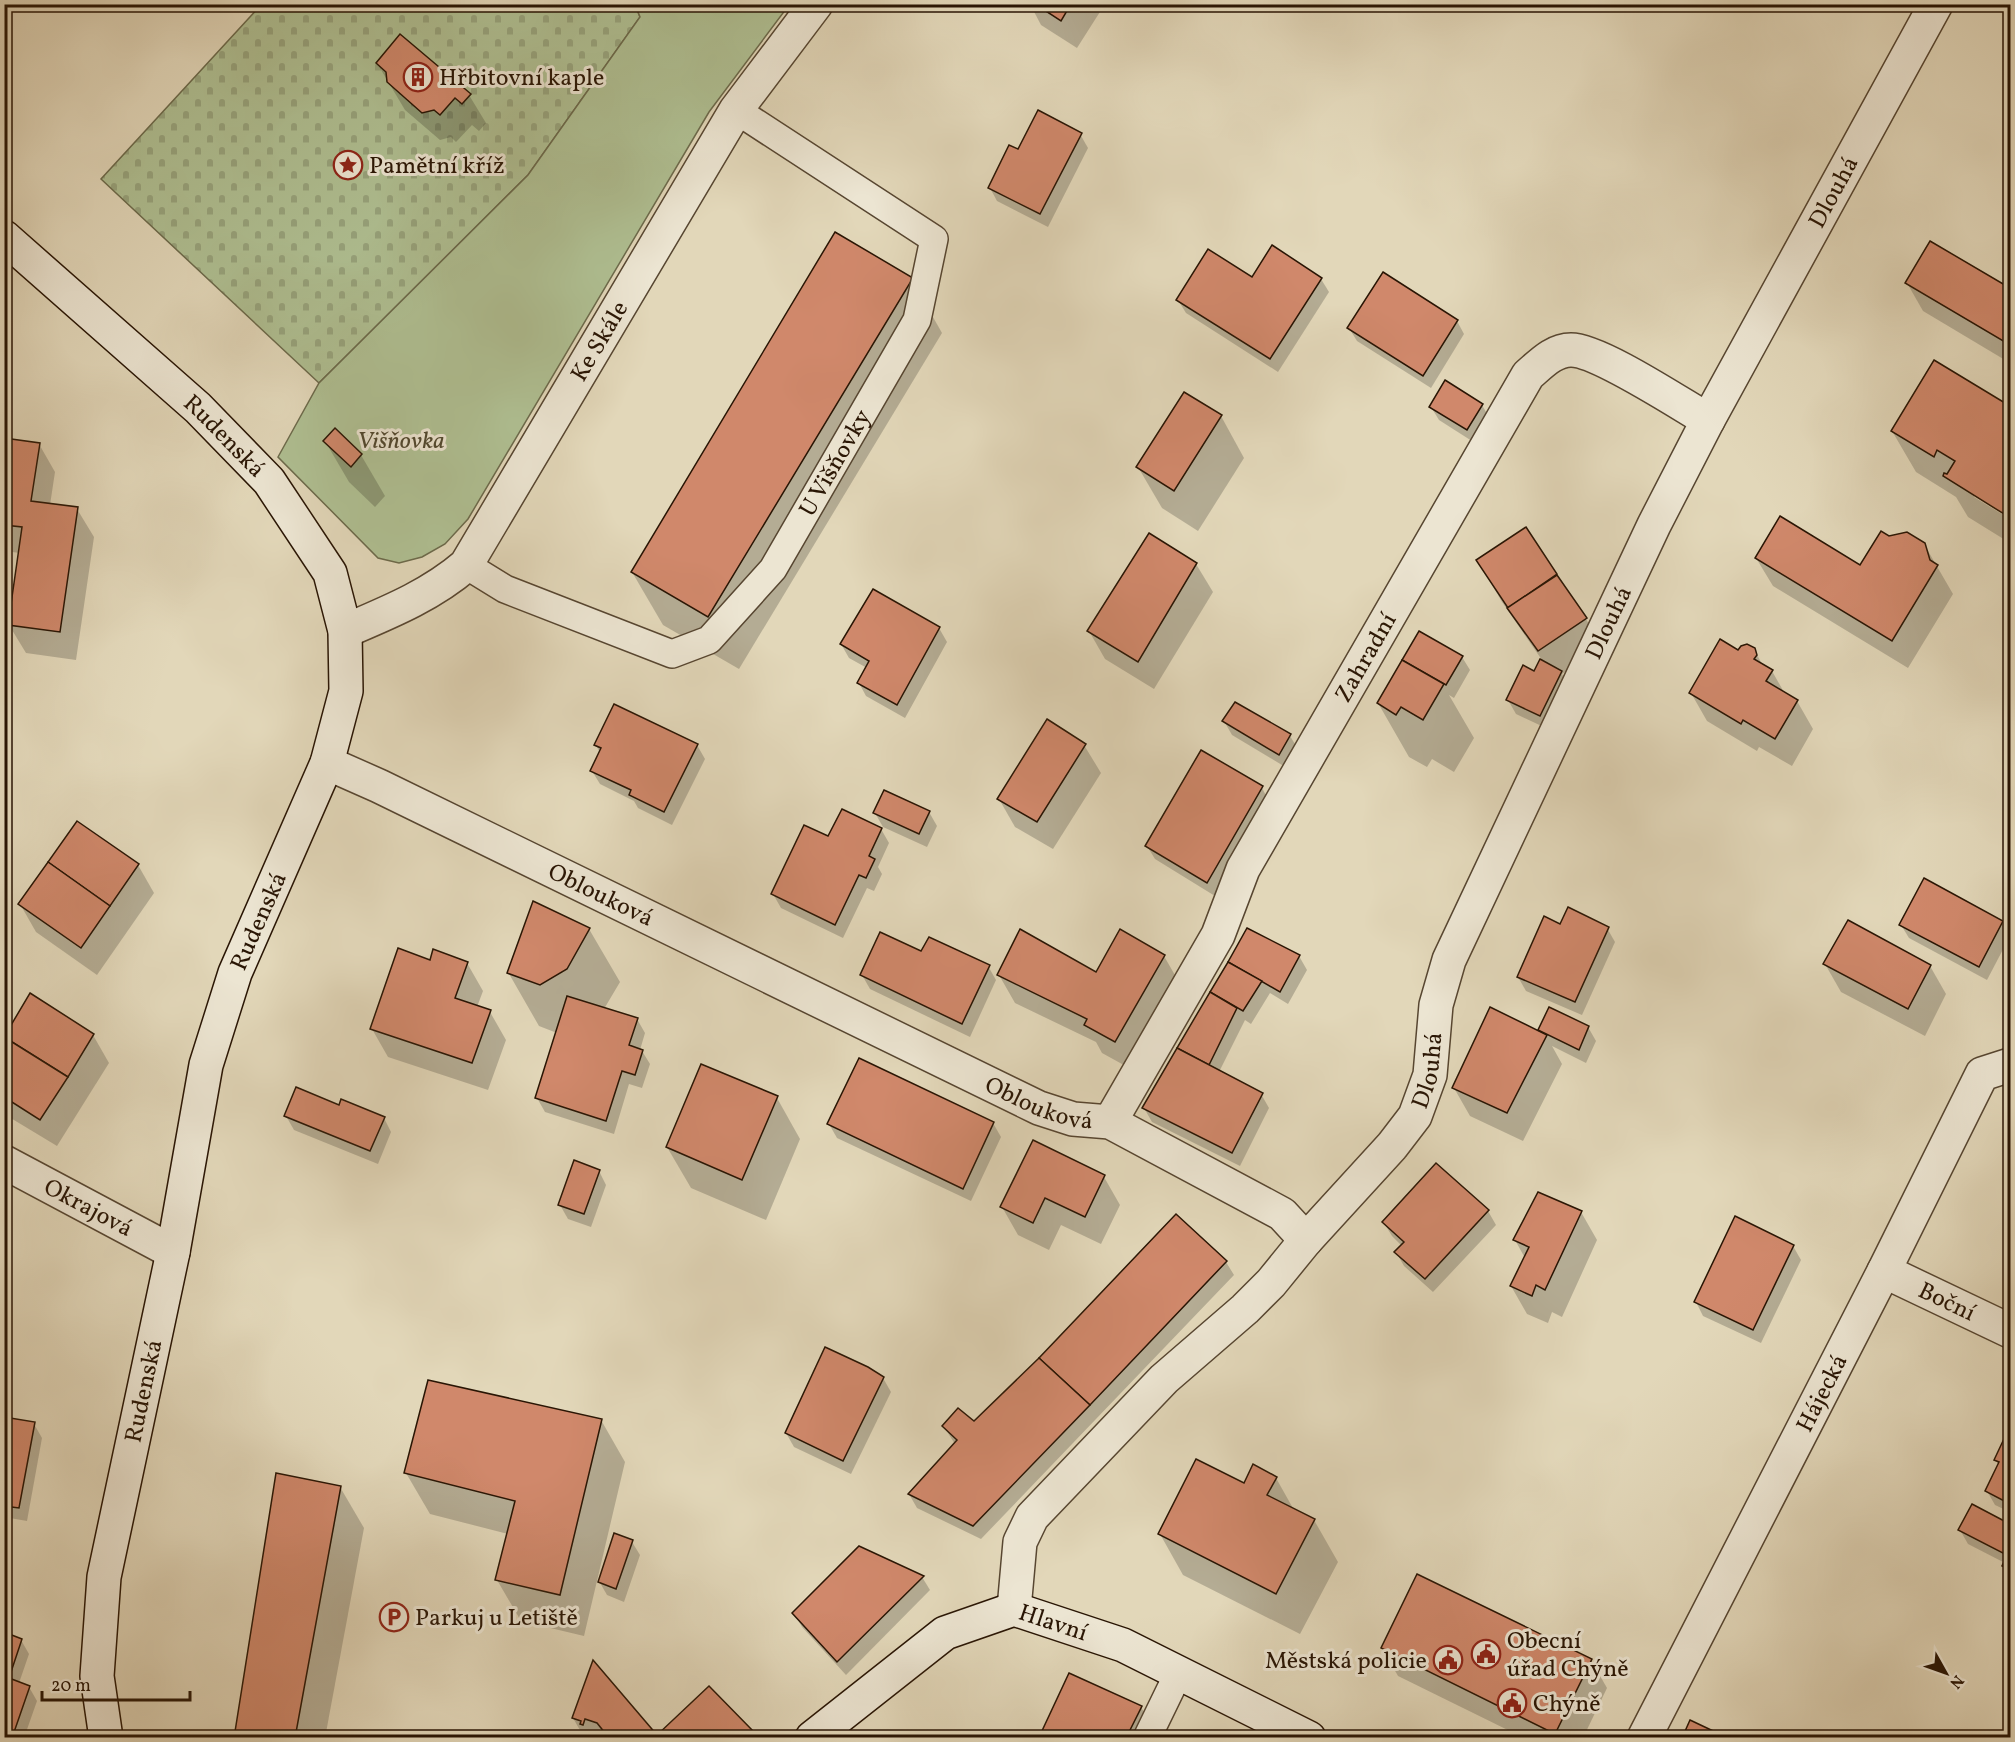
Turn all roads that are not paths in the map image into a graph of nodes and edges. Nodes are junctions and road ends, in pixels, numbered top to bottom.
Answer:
1 (816, 4) edge
2 (1936, 4) edge
3 (736, 110) junction
4 (4, 237) edge
5 (1708, 420) junction
6 (466, 565) junction
7 (345, 631) junction
8 (327, 763) junction
9 (2010, 1065) edge
10 (1110, 1122) junction
11 (4, 1162) edge
12 (1306, 1240) junction
13 (173, 1252) junction
14 (1884, 1270) junction
15 (2010, 1331) edge
16 (1014, 1610) junction
17 (1179, 1672) junction
18 (106, 1737) edge
19 (812, 1737) edge
20 (1147, 1737) edge
21 (1309, 1737) edge
22 (1644, 1737) edge

1 - 3 street, Ke Skále
2 - 5 street, Dlouhá
3 - 6 street, Ke Skále
3 - 6 lane, U Višňovky
4 - 7 street, Rudenská
5 - 10 street, Zahradní
5 - 12 street, Dlouhá
6 - 7 street, Ke Skále
7 - 8 street, Rudenská
8 - 10 street, Oblouková
8 - 13 street, Rudenská
9 - 14 street, Hájecká
10 - 12 street, Oblouková
11 - 13 street, Okrajová
12 - 16 street
13 - 18 street, Rudenská
14 - 15 street, Boční
14 - 22 street, Hájecká
16 - 17 street, Hlavní
16 - 19 street, Hlavní
17 - 20 lane
17 - 21 street, Hlavní

